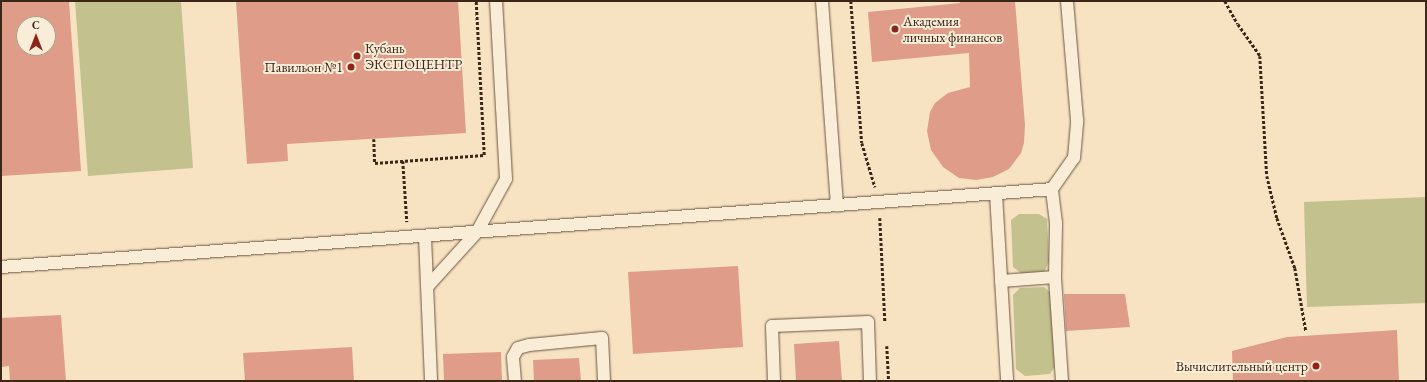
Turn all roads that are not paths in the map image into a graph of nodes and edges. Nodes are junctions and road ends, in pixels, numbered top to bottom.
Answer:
1 (496, 1) edge
2 (822, 1) edge
3 (1067, 1) edge
4 (1052, 189) junction
5 (996, 194) junction
6 (838, 205) junction
7 (477, 232) junction
8 (425, 237) junction
9 (1, 267) edge
10 (1055, 277) junction
11 (1001, 281) junction
12 (428, 286) junction
13 (431, 381) edge
14 (515, 381) edge
15 (604, 381) edge
16 (774, 381) edge
17 (870, 381) edge
18 (1007, 381) edge
19 (1062, 381) edge

1 - 7 lane
2 - 6 lane
3 - 4 lane
4 - 5 lane
4 - 10 lane
5 - 6 lane
5 - 11 lane
6 - 7 lane
7 - 8 lane
7 - 12 lane
8 - 9 lane
8 - 12 lane
10 - 11 lane
10 - 19 lane
11 - 18 lane
12 - 13 lane
14 - 15 lane
16 - 17 lane

